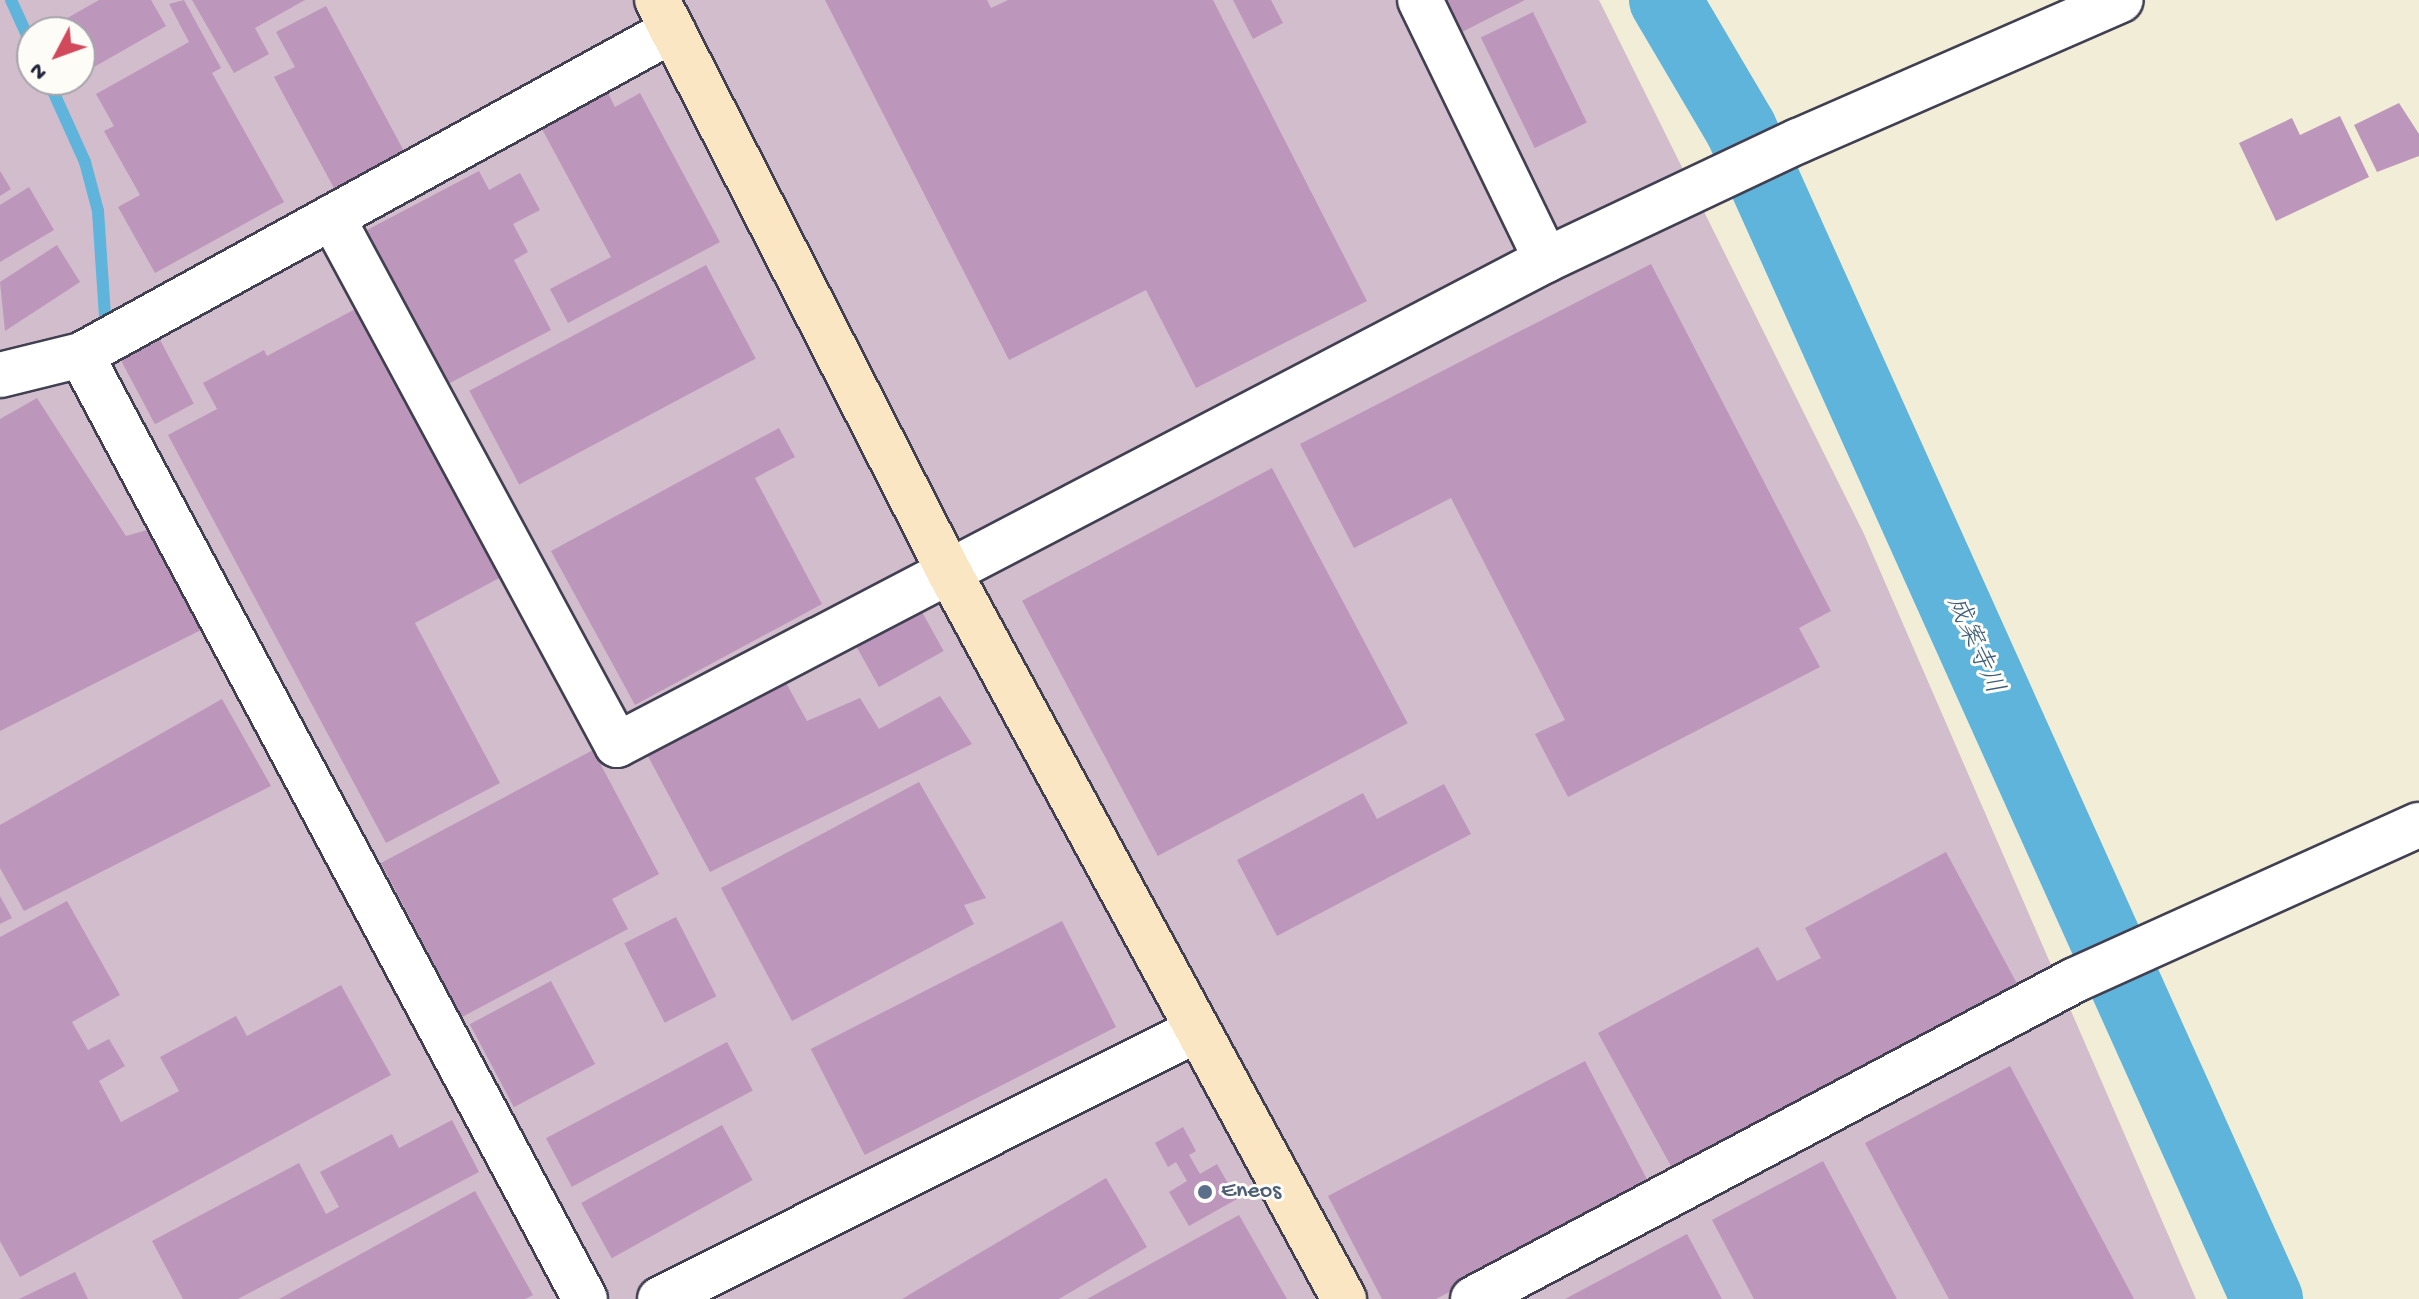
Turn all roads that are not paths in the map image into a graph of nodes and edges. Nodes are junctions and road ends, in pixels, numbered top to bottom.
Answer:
1 (1420, 0) edge
2 (2121, 0) edge
3 (665, 15) edge
4 (332, 217) junction
5 (1546, 260) junction
6 (81, 355) junction
7 (0, 375) edge
8 (947, 568) junction
9 (2419, 825) edge
10 (1195, 1031) junction
11 (585, 1299) edge
12 (660, 1299) edge
13 (1344, 1299) edge
14 (1473, 1299) edge

1 - 5 street
2 - 5 street
3 - 4 street
3 - 8 street
4 - 6 street
4 - 8 street
5 - 8 street
6 - 7 street
6 - 11 street
8 - 10 street
9 - 14 street
10 - 12 street
10 - 13 street

